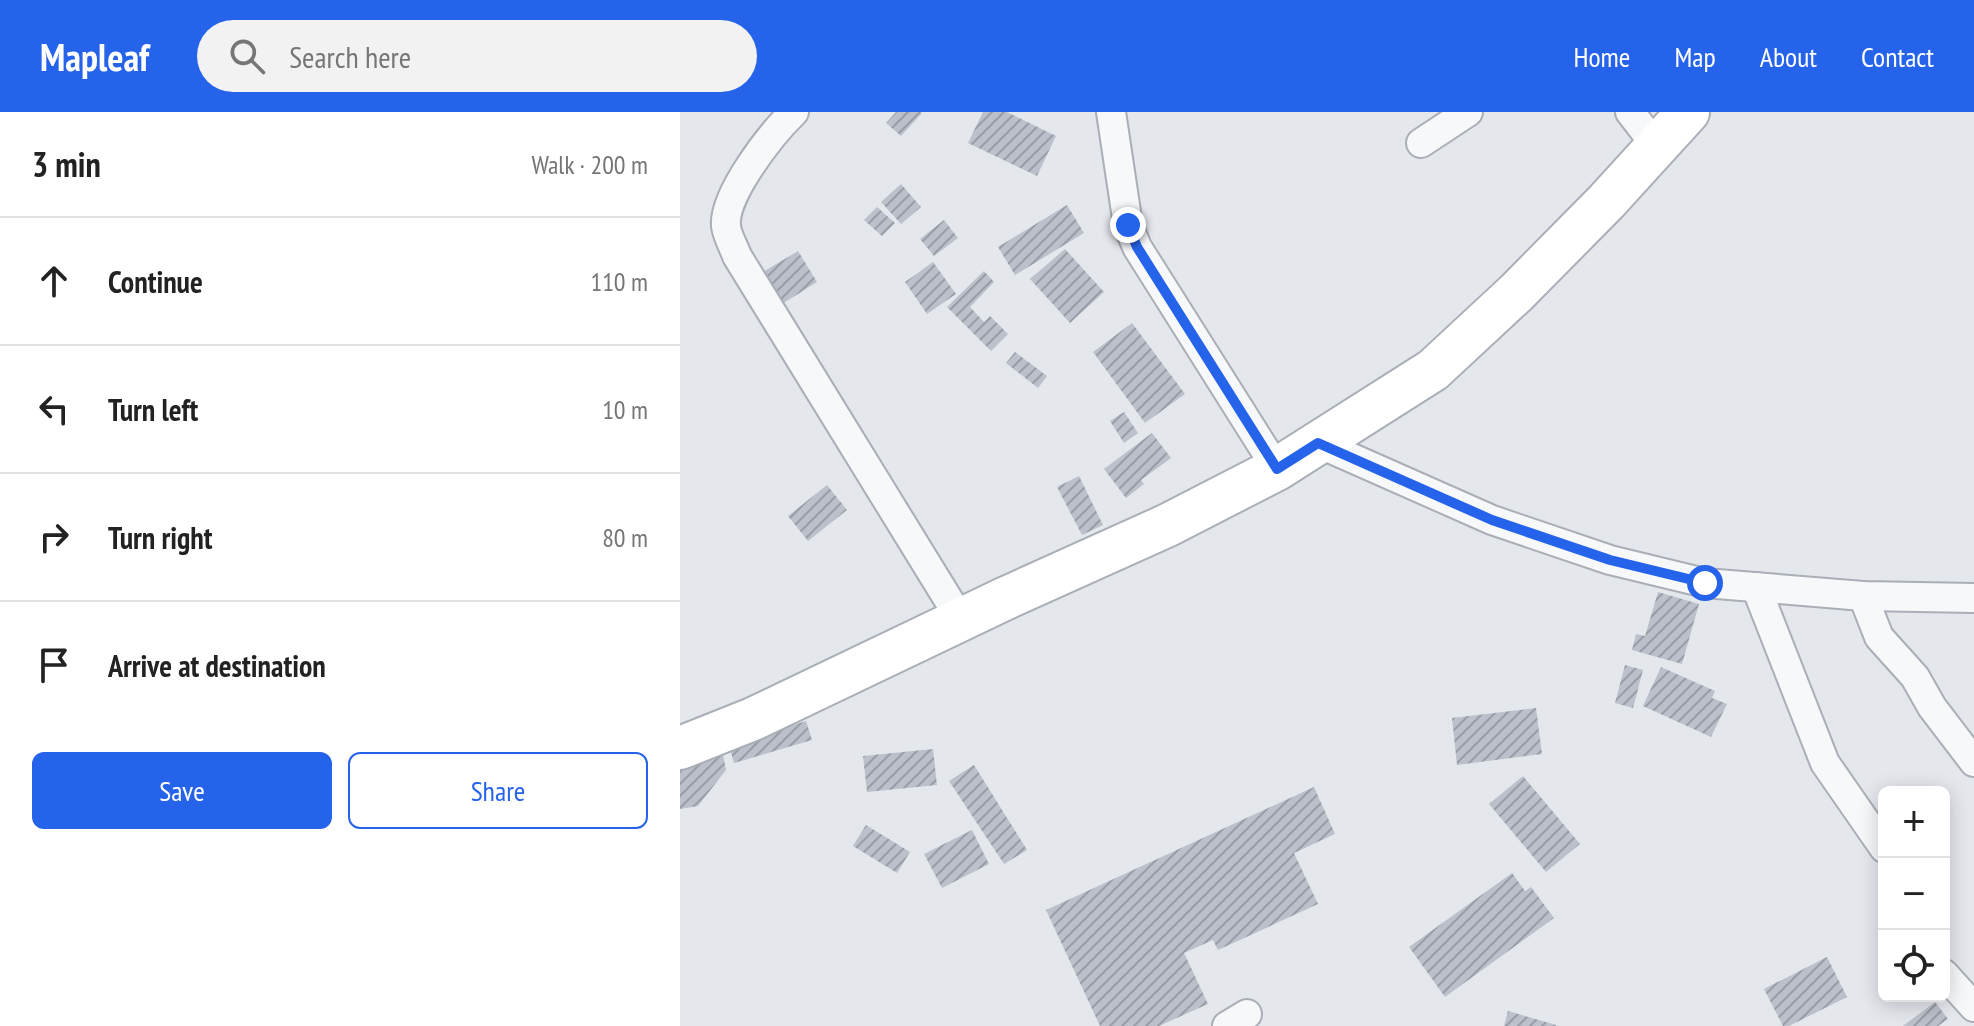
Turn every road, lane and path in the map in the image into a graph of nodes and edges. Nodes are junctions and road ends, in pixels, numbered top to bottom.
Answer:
1 (1111, 112) edge
2 (1468, 112) edge
3 (1630, 112) edge
4 (1688, 112) edge
5 (777, 118) edge
6 (1421, 143) dead end
7 (1657, 147) junction
8 (1318, 443) junction
9 (1277, 469) junction
10 (1756, 587) junction
11 (1863, 596) junction
12 (1974, 598) edge
13 (961, 620) junction
14 (680, 748) edge
15 (1974, 762) edge
16 (1878, 839) edge
17 (1950, 981) edge
18 (1974, 1007) edge

1 - 9 street
2 - 6 street
3 - 7 street
4 - 7 street
5 - 13 street
7 - 8 street
8 - 9 street
8 - 10 street
9 - 13 street
10 - 11 street
10 - 16 street
11 - 12 street
11 - 15 street
13 - 14 street
17 - 18 street

